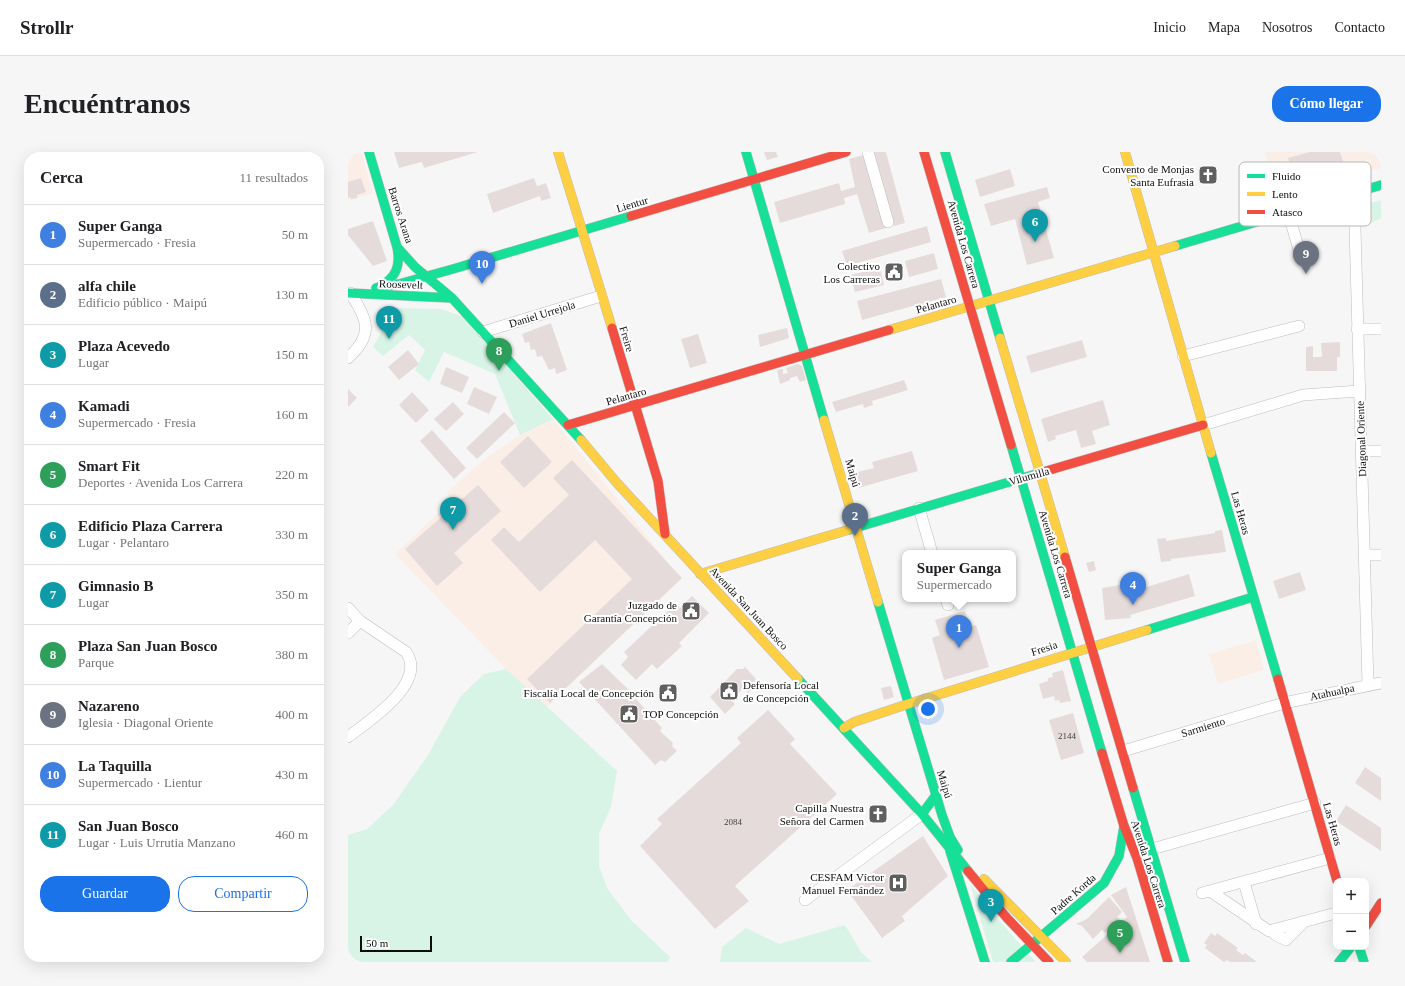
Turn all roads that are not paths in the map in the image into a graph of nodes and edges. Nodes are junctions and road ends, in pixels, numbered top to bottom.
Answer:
1 (369, 152) edge
2 (558, 152) edge
3 (746, 152) edge
4 (846, 152) edge
5 (868, 152) edge
6 (924, 152) edge
7 (945, 152) edge
8 (1125, 152) edge
9 (754, 180) junction
10 (1381, 185) edge
11 (1371, 188) edge
12 (888, 222) dead end
13 (1240, 226) edge
14 (1292, 226) edge
15 (1355, 226) edge
16 (582, 231) junction
17 (398, 247) junction
18 (1154, 251) junction
19 (1300, 253) dead end
20 (426, 276) junction
21 (376, 288) junction
22 (349, 293) edge
23 (602, 296) junction
24 (452, 298) junction
25 (989, 301) junction
26 (970, 307) junction
27 (1299, 326) dead end
28 (1358, 329) junction
29 (1381, 329) edge
30 (482, 332) junction
31 (806, 355) junction
32 (1183, 356) junction
33 (348, 358) edge
34 (1359, 391) junction
35 (634, 406) junction
36 (568, 425) junction
37 (1202, 425) junction
38 (1381, 450) edge
39 (1361, 451) junction
40 (1039, 473) junction
41 (1021, 478) junction
42 (919, 508) junction
43 (856, 527) junction
44 (665, 534) junction
45 (931, 550) edge
46 (1364, 555) junction
47 (1381, 555) edge
48 (700, 574) junction
49 (1253, 596) junction
50 (348, 608) edge
51 (360, 621) junction
52 (348, 632) edge
53 (1090, 646) junction
54 (1073, 652) junction
55 (1381, 683) edge
56 (1368, 685) junction
57 (1284, 703) junction
58 (908, 704) junction
59 (844, 728) junction
60 (348, 737) edge
61 (1123, 751) junction
62 (936, 795) junction
63 (1315, 803) junction
64 (922, 814) junction
65 (1124, 826) junction
66 (1124, 838) junction
67 (951, 846) junction
68 (1152, 849) junction
69 (1330, 858) junction
70 (1336, 878) edge
71 (1244, 882) junction
72 (805, 900) dead end
73 (1381, 903) edge
74 (1333, 914) edge
75 (1369, 921) edge
76 (1256, 924) junction
77 (1041, 936) junction
78 (1031, 943) junction
79 (1349, 950) edge
80 (1360, 950) edge
81 (985, 962) edge
82 (1011, 962) edge
83 (1049, 962) edge
84 (1066, 962) edge
85 (1160, 962) edge
86 (1168, 962) edge
87 (1185, 962) edge
88 (1339, 962) edge
89 (1364, 962) edge

1 - 17 main road, Barros Arana
2 - 16 main road, Freire
3 - 9 main road, Maipú
4 - 9 main road, Lientur
5 - 12 street
6 - 26 main road, Avenida Los Carrera
7 - 25 main road, Avenida Los Carrera
8 - 18 main road, Las Heras
9 - 16 main road, Lientur
9 - 31 main road, Maipú
10 - 11 main road, Pelantaro
13 - 18 main road, Pelantaro
14 - 19 street
15 - 28 street, Diagonal Oriente
16 - 20 main road, Lientur
16 - 23 main road, Freire
17 - 20 main road, Barros Arana
17 - 21 main road
18 - 25 main road, Pelantaro
18 - 32 main road, Las Heras
20 - 21 main road, Roosevelt
20 - 24 main road, Avenida San Juan Bosco
21 - 22 main road, Roosevelt
22 - 24 main road, Roosevelt
22 - 33 street
23 - 30 street, Daniel Urrejola
23 - 35 main road, Freire
24 - 30 main road, Avenida San Juan Bosco
25 - 26 main road, Pelantaro
25 - 40 main road, Avenida Los Carrera
26 - 31 main road, Pelantaro
26 - 41 main road, Avenida Los Carrera
27 - 32 street
28 - 29 street
28 - 34 street, Diagonal Oriente
30 - 36 main road, Avenida San Juan Bosco
31 - 35 main road, Pelantaro
31 - 43 main road, Maipú
32 - 37 main road, Las Heras
34 - 37 street, Vilumilla
34 - 39 street, Diagonal Oriente
35 - 36 main road, Pelantaro
35 - 44 main road, Freire
36 - 44 main road, Avenida San Juan Bosco
37 - 40 main road, Vilumilla
37 - 49 main road, Las Heras
38 - 39 street
39 - 46 street, Diagonal Oriente
40 - 41 main road, Vilumilla
40 - 53 main road, Avenida Los Carrera
41 - 42 main road, Vilumilla
41 - 54 main road, Avenida Los Carrera
42 - 43 main road, Vilumilla
42 - 45 street
43 - 48 main road, Vilumilla
43 - 58 main road, Maipú
44 - 48 main road, Avenida San Juan Bosco
46 - 47 street
46 - 56 street, Diagonal Oriente
48 - 59 main road, Avenida San Juan Bosco
49 - 53 main road, Fresia
49 - 57 main road, Las Heras
50 - 51 street
51 - 52 street
51 - 60 street
53 - 54 main road, Fresia
53 - 61 main road, Avenida Los Carrera
54 - 58 main road, Fresia
54 - 65 main road, Avenida Los Carrera
55 - 56 street, Atahualpa
56 - 57 street, Atahualpa
57 - 61 street, Sarmiento
57 - 63 main road, Las Heras
58 - 59 main road, Fresia
58 - 62 main road, Maipú
59 - 64 main road, Avenida San Juan Bosco
61 - 68 main road, Avenida Los Carrera
62 - 64 main road
62 - 67 main road, Maipú
63 - 68 street
63 - 69 main road, Las Heras
64 - 67 main road, Avenida San Juan Bosco
64 - 72 street
65 - 66 main road, Padre Korda
65 - 86 main road, Avenida Los Carrera
66 - 77 main road, Padre Korda
66 - 85 main road
67 - 77 main road, Avenida San Juan Bosco
67 - 78 main road, Avenida San Juan Bosco
67 - 81 main road, Maipú
68 - 87 main road, Avenida Los Carrera
69 - 70 main road, Las Heras
69 - 71 street
71 - 76 street
71 - 76 street
73 - 75 main road
74 - 76 street
77 - 78 main road, Padre Korda
77 - 84 main road, Avenida San Juan Bosco
78 - 82 main road, Padre Korda
78 - 83 main road, Avenida San Juan Bosco
79 - 88 main road
80 - 89 main road

